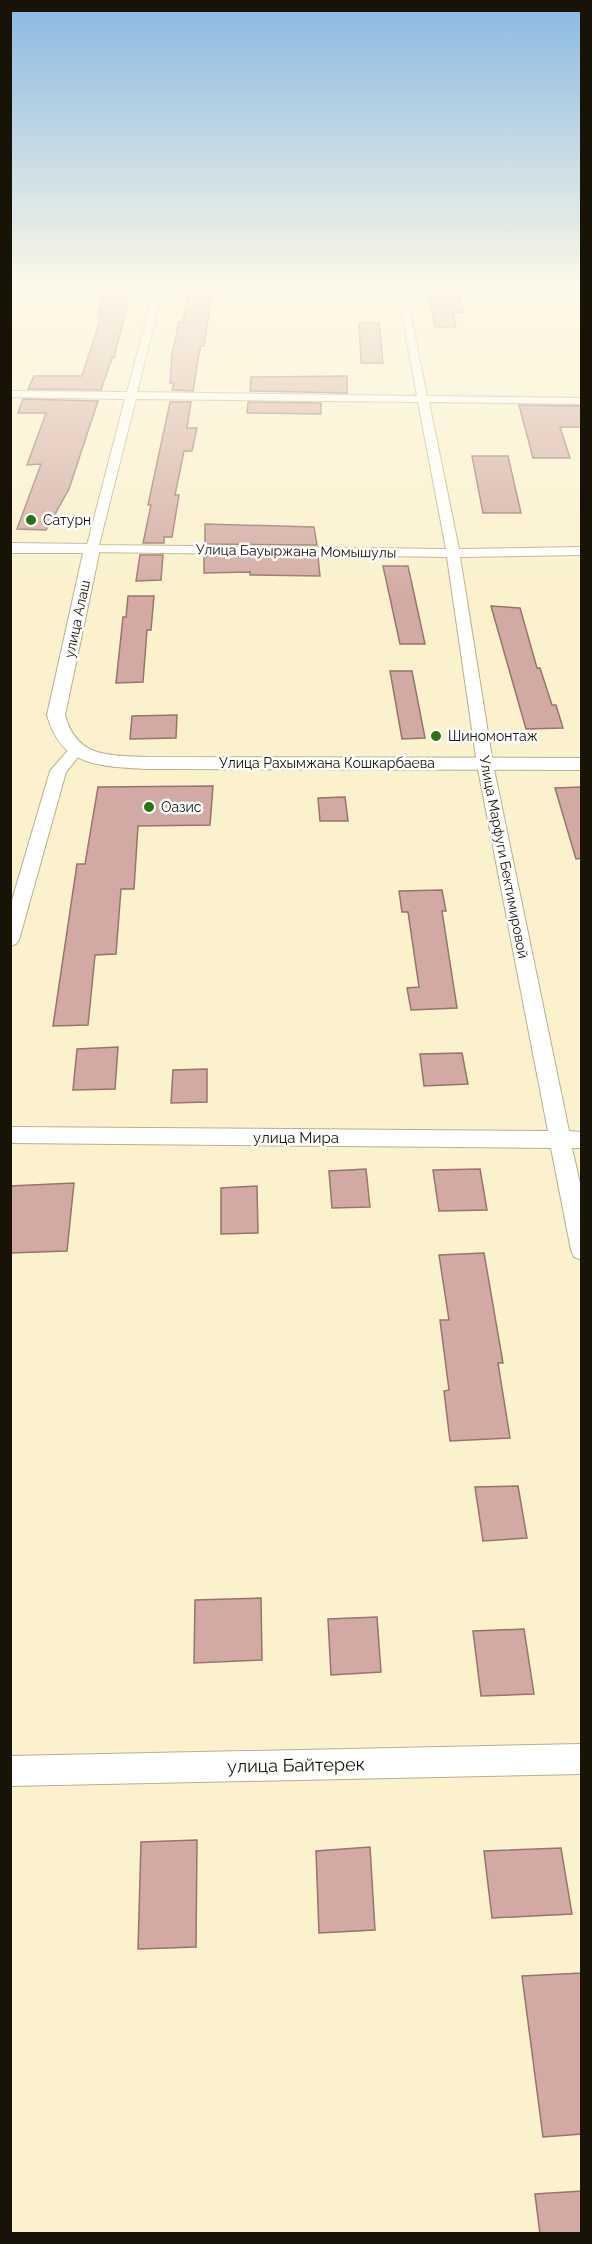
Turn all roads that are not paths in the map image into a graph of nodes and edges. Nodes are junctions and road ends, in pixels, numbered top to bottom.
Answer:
1 (133, 392) edge
2 (421, 392) edge
3 (10, 394) edge
4 (132, 395) junction
5 (422, 400) junction
6 (582, 401) edge
7 (10, 548) edge
8 (92, 549) junction
9 (582, 551) edge
10 (453, 553) junction
11 (75, 751) junction
12 (485, 764) junction
13 (582, 764) edge
14 (10, 940) edge
15 (10, 1135) edge
16 (571, 1140) edge
17 (582, 1250) edge
18 (582, 1759) edge
19 (10, 1771) edge

1 - 4 street, улица Алаш
2 - 5 street, Улица Марфуги Бектимировой
3 - 4 street
4 - 5 street
4 - 8 street, улица Алаш
5 - 6 street
5 - 10 street, Улица Марфуги Бектимировой
7 - 8 street, Улица Бауыржана Момышулы
8 - 10 street, Улица Бауыржана Момышулы
8 - 11 street, улица Алаш
9 - 10 street, Улица Бауыржана Момышулы
10 - 12 street, Улица Марфуги Бектимировой
11 - 12 street, Улица Рахымжана Кошкарбаева
11 - 14 street
12 - 13 street, Улица Рахымжана Кошкарбаева
12 - 16 street, Улица Марфуги Бектимировой
15 - 16 street, улица Мира
16 - 17 street, Улица Марфуги Бектимировой
18 - 19 street, улица Байтерек

